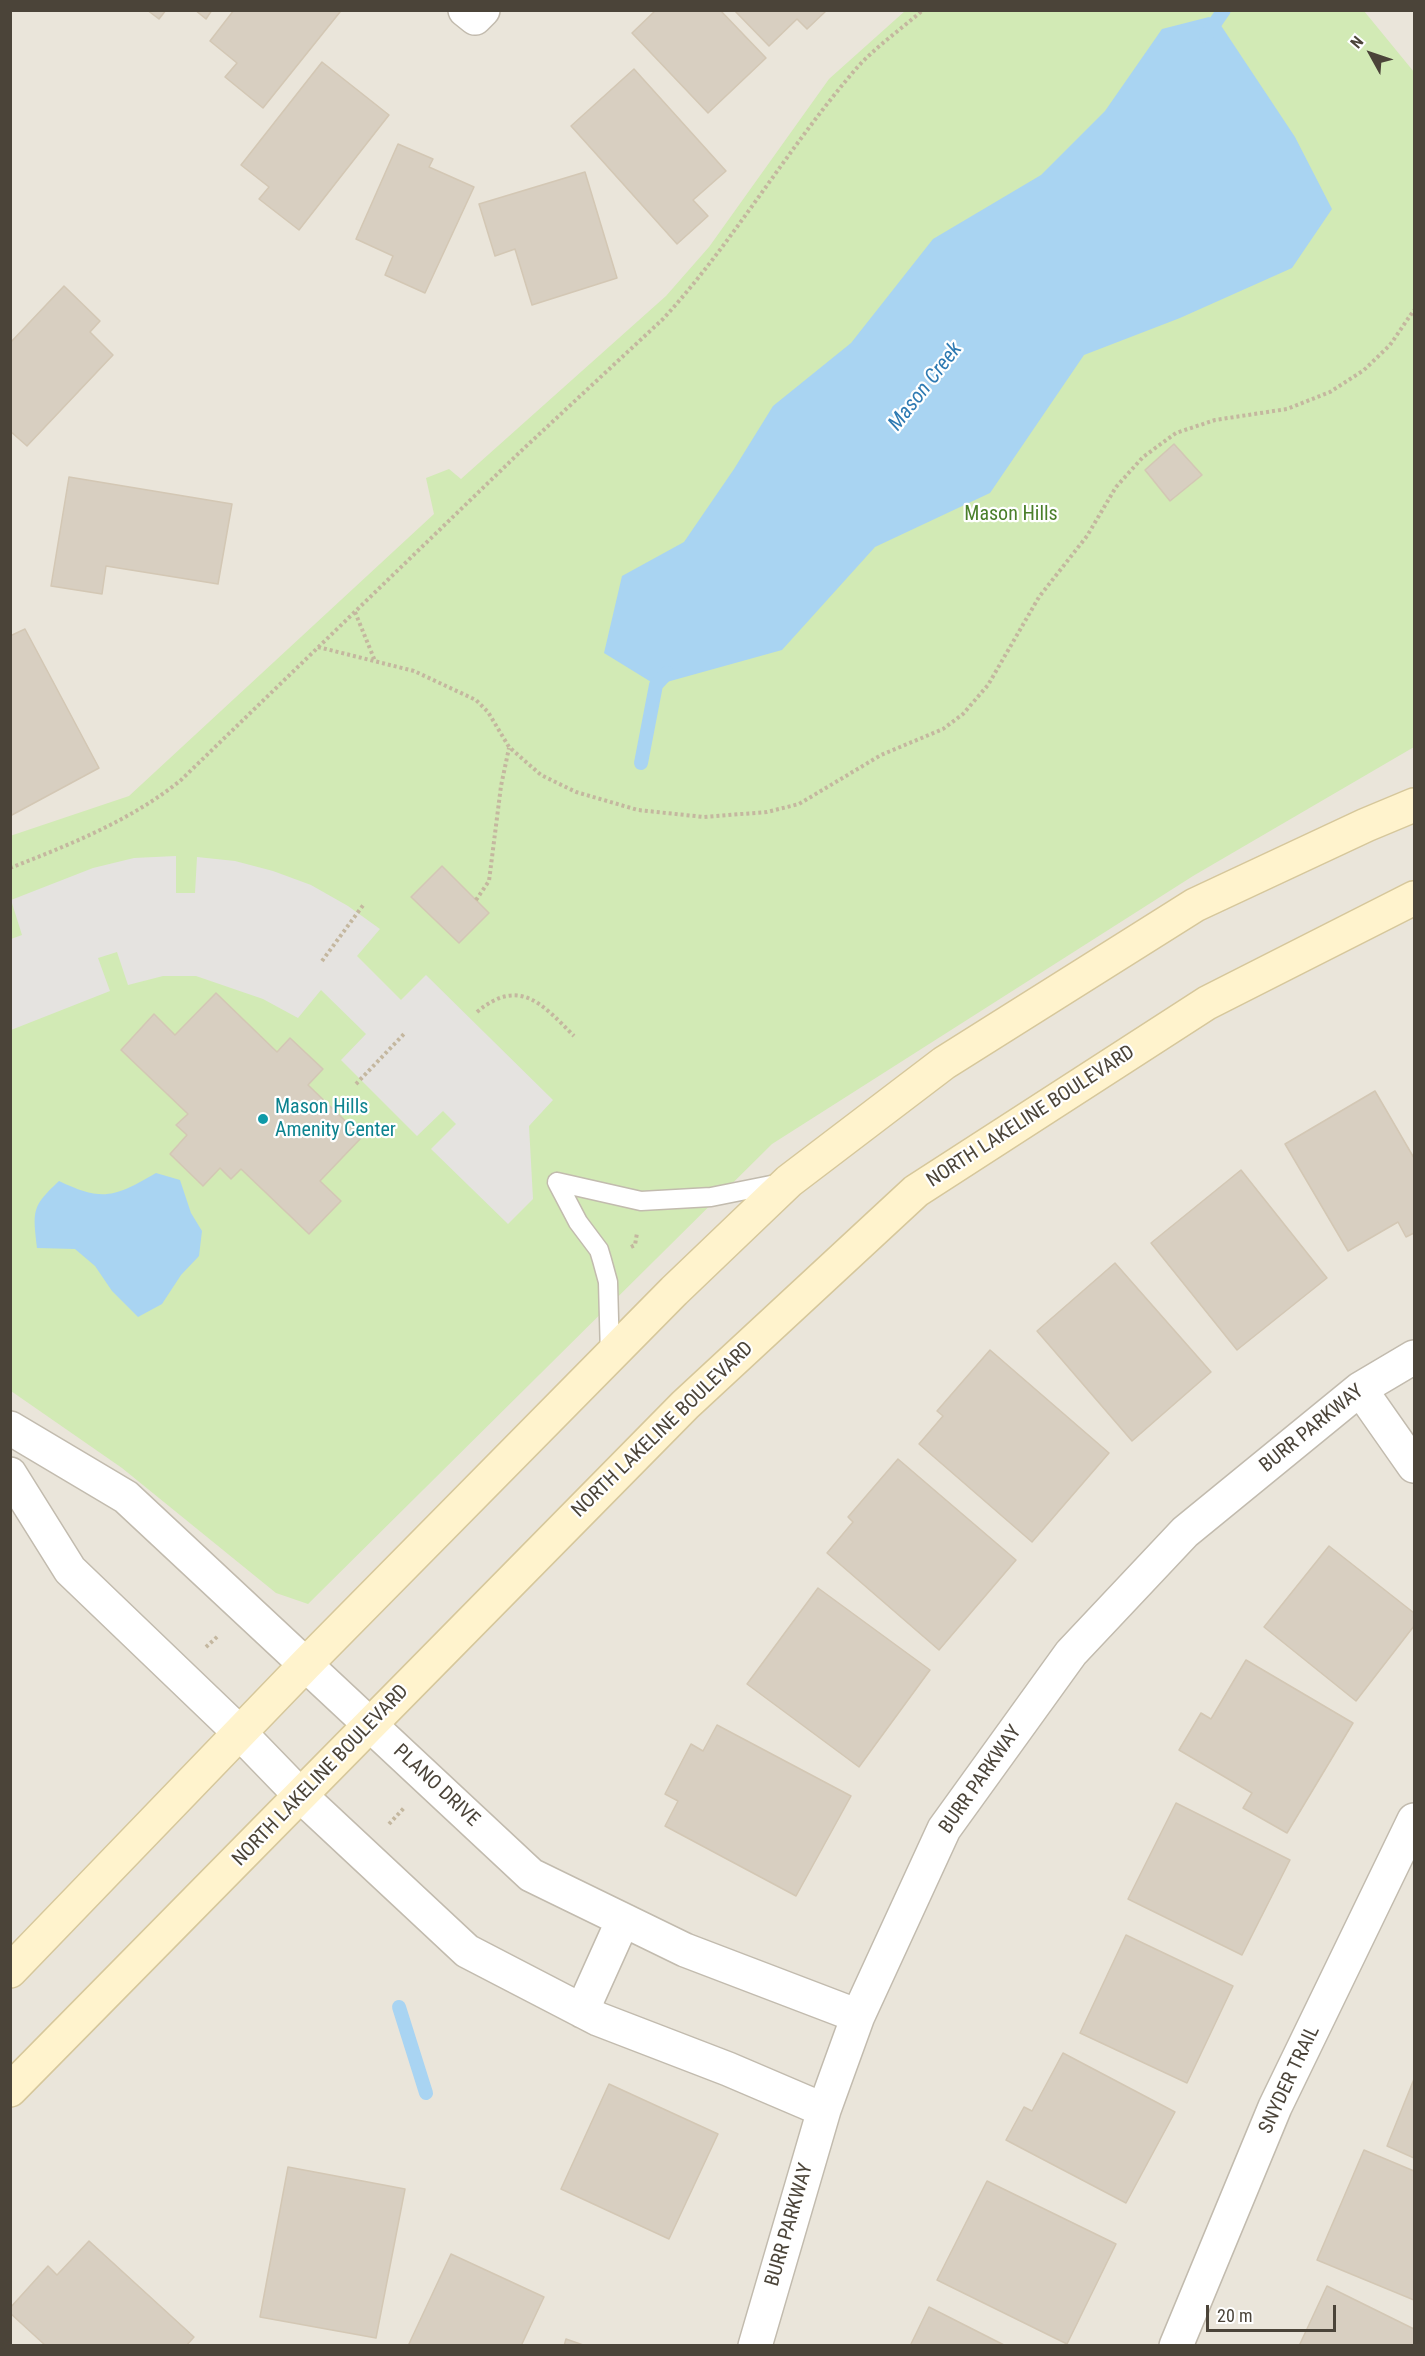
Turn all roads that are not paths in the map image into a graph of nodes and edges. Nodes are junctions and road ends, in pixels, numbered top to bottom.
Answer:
1 (1414, 805) edge
2 (1414, 898) edge
3 (789, 1181) junction
4 (610, 1356) junction
5 (1414, 1357) edge
6 (1360, 1389) junction
7 (10, 1428) edge
8 (1414, 1466) edge
9 (10, 1474) edge
10 (306, 1664) junction
11 (370, 1725) junction
12 (241, 1734) junction
13 (302, 1797) junction
14 (1414, 1820) edge
15 (623, 1920) junction
16 (10, 1971) edge
17 (582, 2011) junction
18 (858, 2016) junction
19 (10, 2090) edge
20 (824, 2110) junction
21 (755, 2346) edge
22 (1176, 2346) edge

1 - 3 main road
2 - 11 main road, NORTH LAKELINE BOULEVARD
3 - 4 main road
3 - 4 lane
4 - 10 main road
5 - 6 street, BURR PARKWAY
6 - 8 street
6 - 18 street, BURR PARKWAY
7 - 10 street, PLANO DRIVE
9 - 12 street
10 - 11 street, PLANO DRIVE
10 - 12 main road
11 - 13 main road, NORTH LAKELINE BOULEVARD
11 - 15 street, PLANO DRIVE
12 - 13 street
12 - 16 main road
13 - 17 street
13 - 19 main road, NORTH LAKELINE BOULEVARD
14 - 22 street, SNYDER TRAIL
15 - 17 street
15 - 18 street, PLANO DRIVE
17 - 20 street
18 - 20 street, BURR PARKWAY
20 - 21 street, BURR PARKWAY

